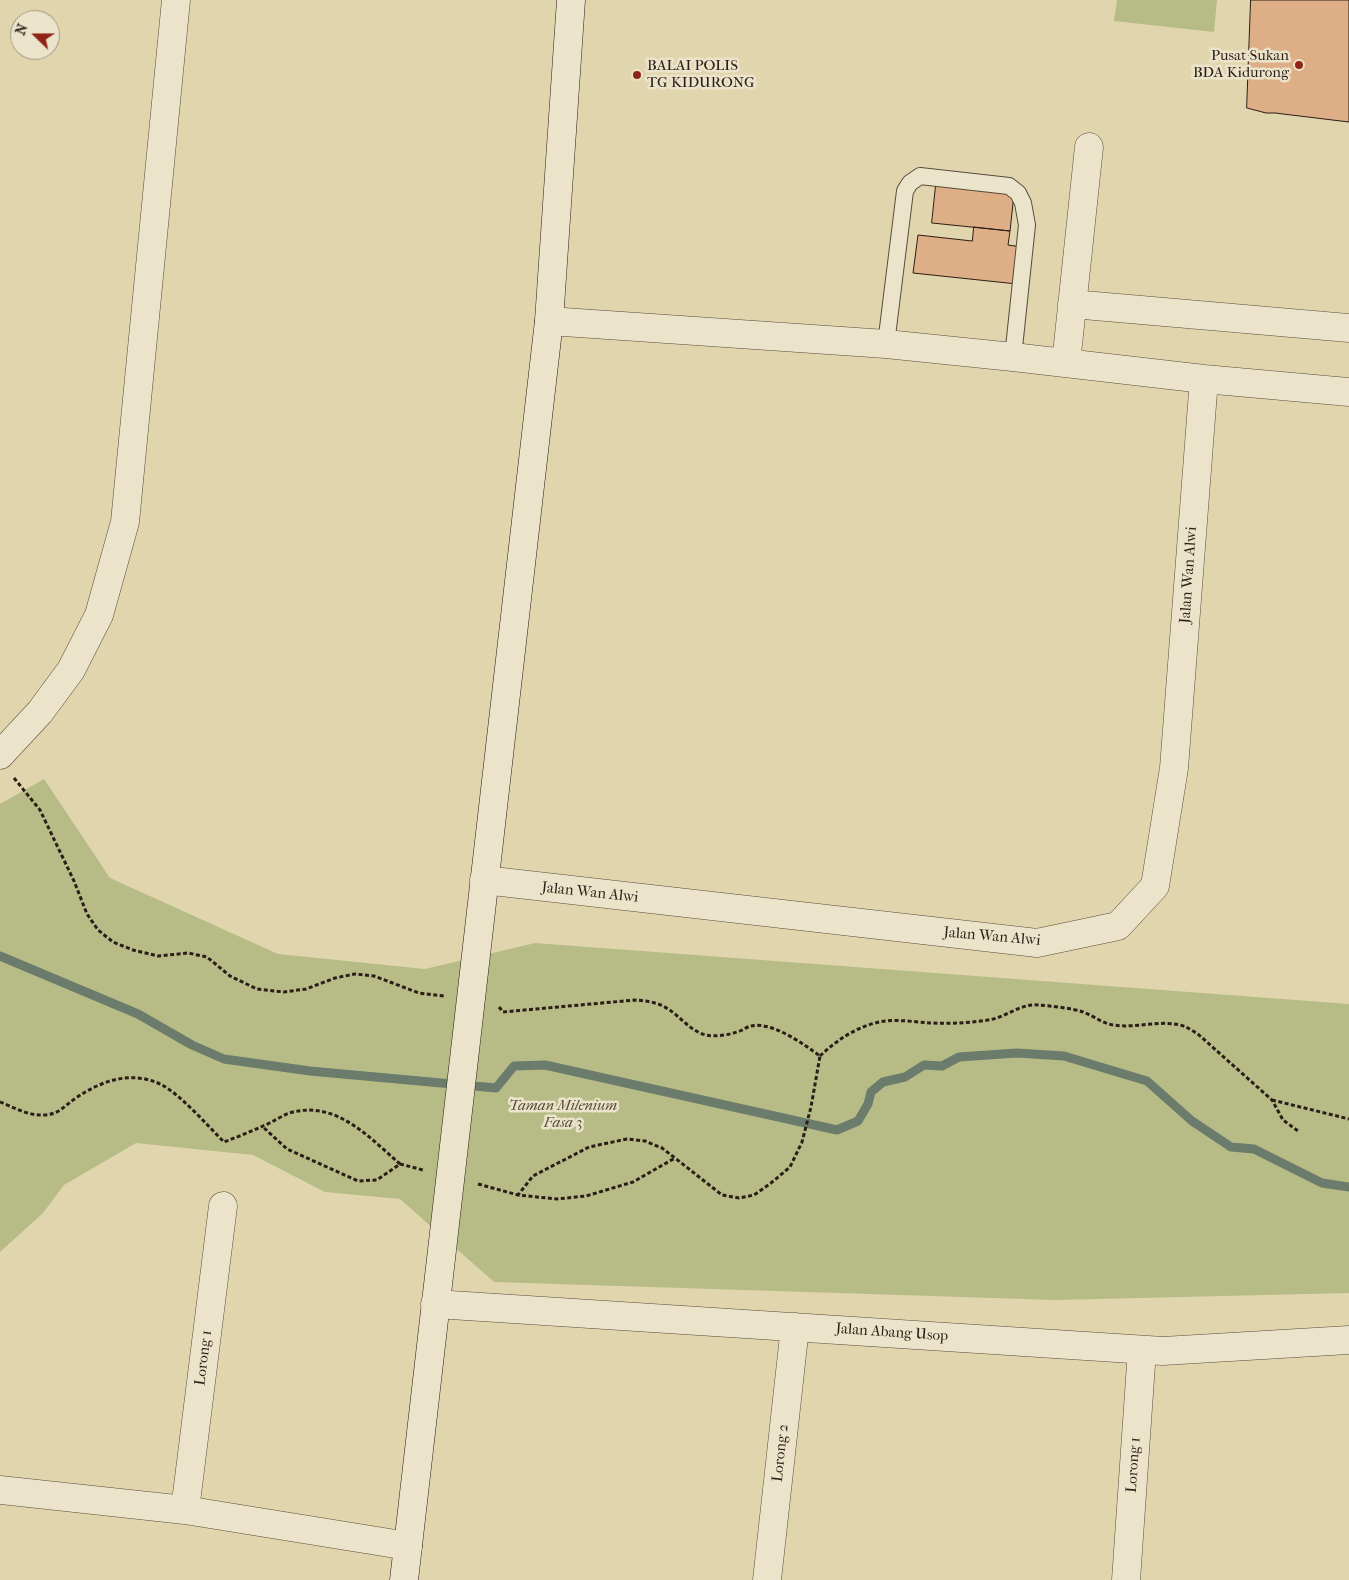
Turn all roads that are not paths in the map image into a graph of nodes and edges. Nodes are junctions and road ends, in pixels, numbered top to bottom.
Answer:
1 (176, 0) edge
2 (571, 0) edge
3 (1089, 147) dead end
4 (1072, 304) junction
5 (549, 321) junction
6 (1349, 328) edge
7 (886, 344) junction
8 (1013, 357) junction
9 (1066, 363) junction
10 (1204, 379) junction
11 (1349, 392) edge
12 (6, 764) edge
13 (484, 880) junction
14 (223, 1206) dead end
15 (435, 1304) junction
16 (795, 1327) junction
17 (1349, 1340) edge
18 (1142, 1350) junction
19 (0, 1490) edge
20 (185, 1510) junction
21 (408, 1546) junction
22 (404, 1580) edge
23 (768, 1580) edge
24 (1126, 1580) edge

1 - 12 street
2 - 5 street
3 - 4 street
4 - 6 street
4 - 9 street
5 - 7 street
5 - 13 street
7 - 8 street
7 - 8 lane
8 - 9 street
9 - 10 street
10 - 11 street
10 - 13 street, Jalan Wan Alwi
13 - 15 street
14 - 20 street, Lorong 1
15 - 16 street, Jalan Abang Usop
15 - 21 street
16 - 18 street, Jalan Abang Usop
16 - 23 street, Lorong 2
17 - 18 street, Jalan Abang Usop
18 - 24 street, Lorong 1
19 - 20 street
20 - 21 street
21 - 22 street

